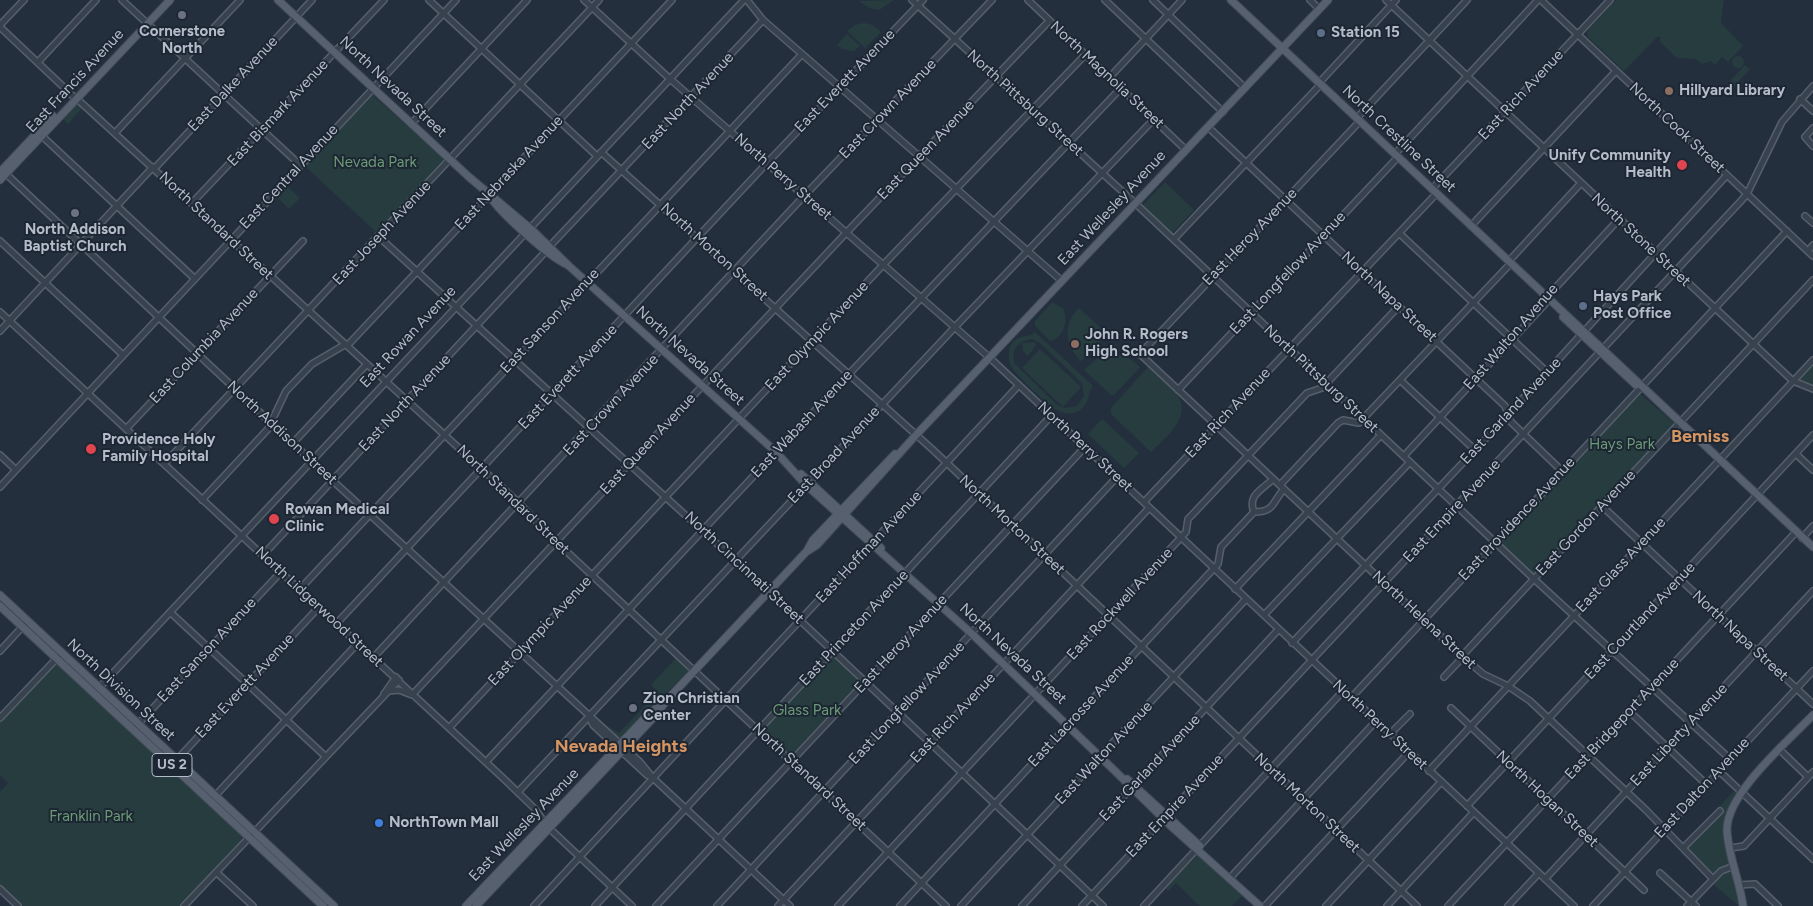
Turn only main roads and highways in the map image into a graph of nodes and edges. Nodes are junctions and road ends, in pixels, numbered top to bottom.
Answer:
1 (164, 0) edge
2 (170, 0) edge
3 (278, 0) edge
4 (1231, 0) edge
5 (1328, 0) edge
6 (146, 22) junction
7 (1282, 48) junction
8 (75, 97) junction
9 (2, 171) edge
10 (0, 180) edge
11 (842, 514) junction
12 (1813, 547) edge
13 (0, 595) edge
14 (0, 606) edge
15 (25, 624) junction
16 (1813, 715) edge
17 (174, 763) junction
18 (547, 825) junction
19 (252, 835) junction
20 (331, 905) edge
21 (323, 906) edge
22 (466, 906) edge
23 (476, 906) edge
24 (1260, 906) edge
25 (1743, 906) edge

1 - 6 main road, East Francis Avenue
2 - 6 main road, East Francis Avenue
3 - 11 main road, North Nevada Street
4 - 7 main road, North Crestline Street
5 - 7 main road, East Wellesley Avenue
6 - 8 main road, East Francis Avenue
7 - 11 main road, East Wellesley Avenue
7 - 12 main road, North Crestline Street
8 - 9 main road, East Francis Avenue
8 - 9 main road, East Francis Avenue
9 - 10 main road, East Francis Avenue
11 - 18 main road, East Wellesley Avenue
11 - 24 main road, North Nevada Street
13 - 15 main road, North Division Street / US 2
14 - 15 main road, North Division Street / US 2
15 - 17 main road, North Division Street / US 2
16 - 25 main road
17 - 19 main road, North Division Street / US 2
17 - 19 main road, North Division Street / US 2
18 - 22 main road, East Wellesley Avenue
18 - 23 main road, East Wellesley Avenue
19 - 20 main road, North Division Street / US 2
19 - 21 main road, North Division Street / US 2

